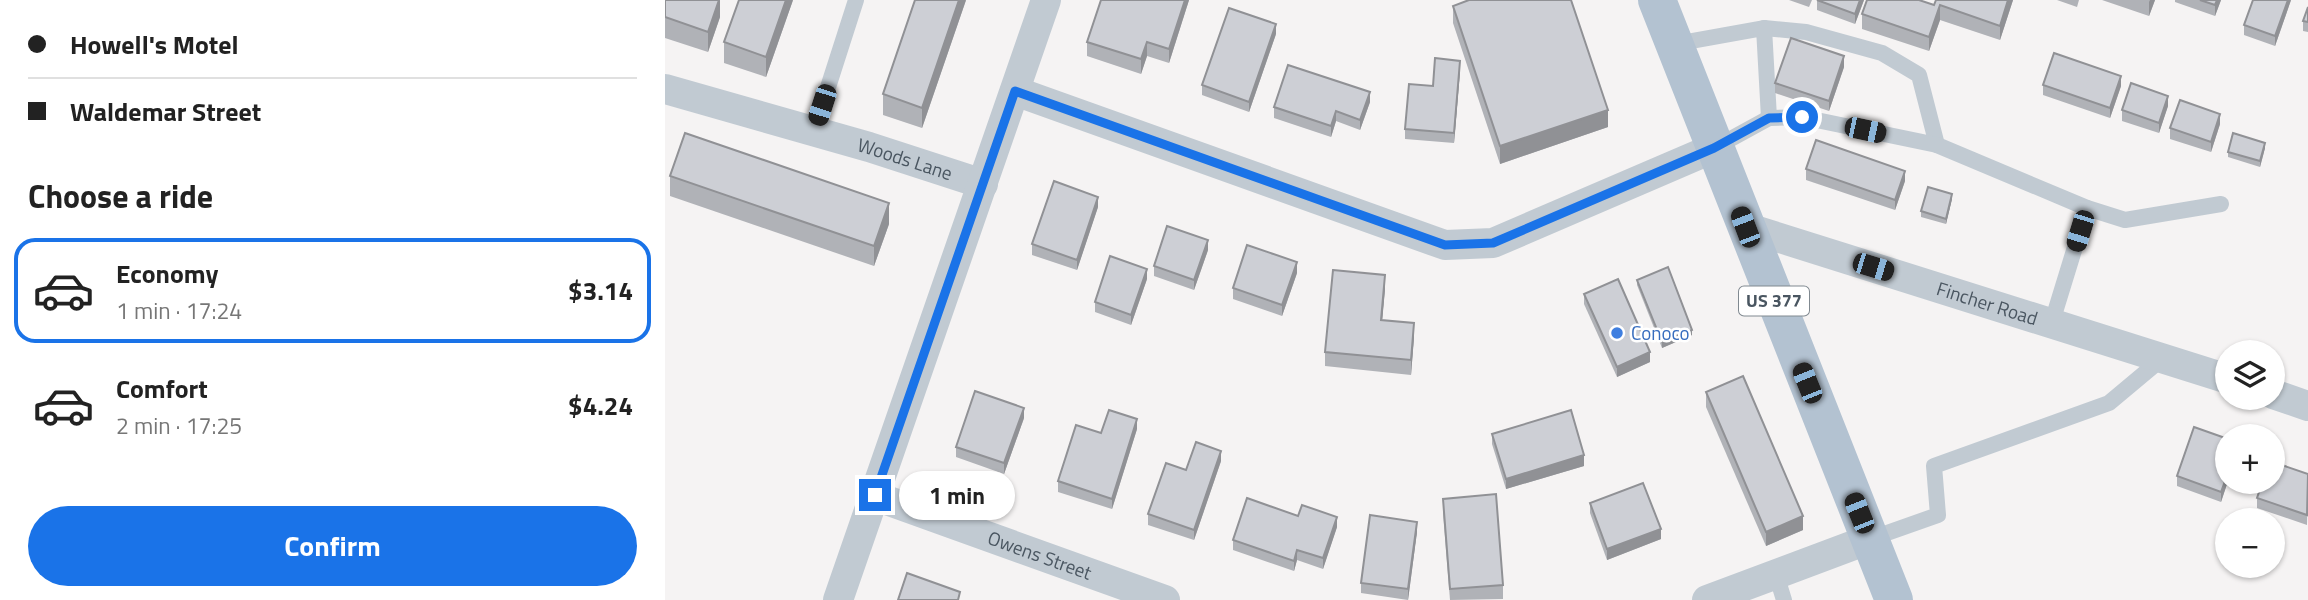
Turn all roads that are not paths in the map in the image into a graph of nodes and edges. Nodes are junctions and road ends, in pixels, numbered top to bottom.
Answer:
1 (856, 0) edge
2 (1046, 0) edge
3 (1657, 0) edge
4 (1764, 28) junction
5 (1675, 44) junction
6 (665, 89) edge
7 (1015, 91) junction
8 (1769, 118) junction
9 (814, 131) junction
10 (1937, 145) junction
11 (1714, 148) junction
12 (983, 184) junction
13 (2221, 205) dead end
14 (2087, 208) junction
15 (1745, 227) junction
16 (2052, 322) junction
17 (2164, 357) junction
18 (2215, 375) edge
19 (2285, 398) edge
20 (2308, 406) edge
21 (875, 495) junction
22 (1870, 539) junction
23 (1780, 587) edge
24 (838, 600) edge
25 (1164, 600) edge
26 (1707, 600) edge
27 (1894, 600) edge

1 - 9 lane
2 - 7 street
3 - 5 main road, US 377
4 - 5 lane
4 - 8 lane
4 - 10 lane
5 - 11 main road, US 377
6 - 9 street, Woods Lane
7 - 11 street
7 - 12 street
8 - 10 lane
8 - 11 lane
9 - 12 street, Woods Lane
10 - 14 lane
11 - 15 main road, US 377
12 - 21 street
13 - 14 lane
14 - 16 lane
15 - 16 street, Fincher Road
15 - 22 main road, US 377
16 - 17 street, Fincher Road
17 - 18 street, Fincher Road
17 - 22 lane
19 - 20 street
21 - 24 street
21 - 25 street, Owens Street
22 - 23 street
22 - 27 main road, US 377
23 - 26 street

